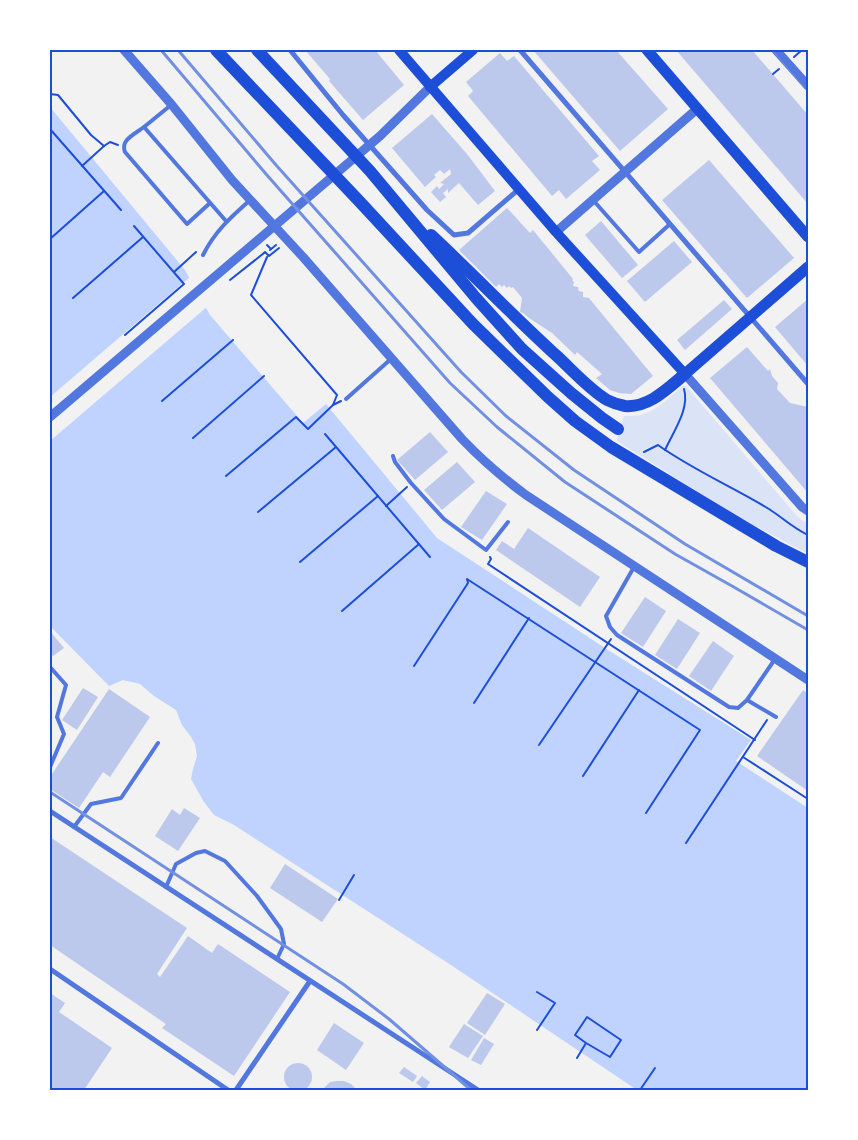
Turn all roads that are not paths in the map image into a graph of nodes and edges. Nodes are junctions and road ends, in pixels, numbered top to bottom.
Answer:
1 (124, 50) edge
2 (216, 50) edge
3 (257, 50) edge
4 (290, 50) edge
5 (399, 50) edge
6 (473, 50) edge
7 (520, 50) edge
8 (647, 50) edge
9 (776, 50) edge
10 (808, 86) edge
11 (430, 87) junction
12 (172, 105) junction
13 (697, 108) junction
14 (144, 127) junction
15 (625, 172) junction
16 (385, 189) junction
17 (519, 189) junction
18 (250, 200) junction
19 (592, 200) junction
20 (210, 203) junction
21 (226, 222) junction
22 (670, 224) junction
23 (556, 232) junction
24 (808, 237) edge
25 (203, 255) dead end
26 (808, 267) edge
27 (750, 317) junction
28 (392, 358) junction
29 (684, 380) junction
30 (808, 384) edge
31 (346, 399) dead end
32 (50, 417) edge
33 (618, 429) dead end
34 (394, 456) dead end
35 (808, 511) edge
36 (508, 522) dead end
37 (808, 562) edge
38 (634, 566) junction
39 (775, 658) junction
40 (50, 667) edge
41 (808, 680) edge
42 (747, 700) junction
43 (776, 716) dead end
44 (158, 743) dead end
45 (50, 767) edge
46 (50, 811) edge
47 (74, 827) junction
48 (166, 887) junction
49 (277, 959) junction
50 (50, 969) edge
51 (310, 981) junction
52 (228, 1090) edge
53 (236, 1090) edge
54 (478, 1090) edge

1 - 12 street
2 - 37 highway
3 - 16 highway
4 - 17 street
5 - 11 main road
6 - 11 main road
7 - 15 street
8 - 13 main road
9 - 10 street
11 - 17 main road
11 - 32 street
12 - 14 lane
12 - 18 street
13 - 15 street
13 - 24 main road
14 - 20 lane
14 - 20 lane
15 - 19 street
15 - 22 street
16 - 29 highway
16 - 33 highway
17 - 23 main road
18 - 21 lane
18 - 28 street
19 - 22 lane
19 - 23 street
20 - 21 lane
21 - 25 lane
22 - 27 street
23 - 29 main road
26 - 27 main road
27 - 29 main road
27 - 30 street
28 - 31 lane
28 - 38 street
29 - 35 street
34 - 36 lane
38 - 39 street
38 - 42 lane
39 - 41 street
39 - 42 lane
40 - 45 lane
42 - 43 lane
44 - 47 lane
46 - 47 street
47 - 48 street
48 - 49 street
48 - 49 lane
49 - 51 street
50 - 52 street
51 - 53 street
51 - 54 street

